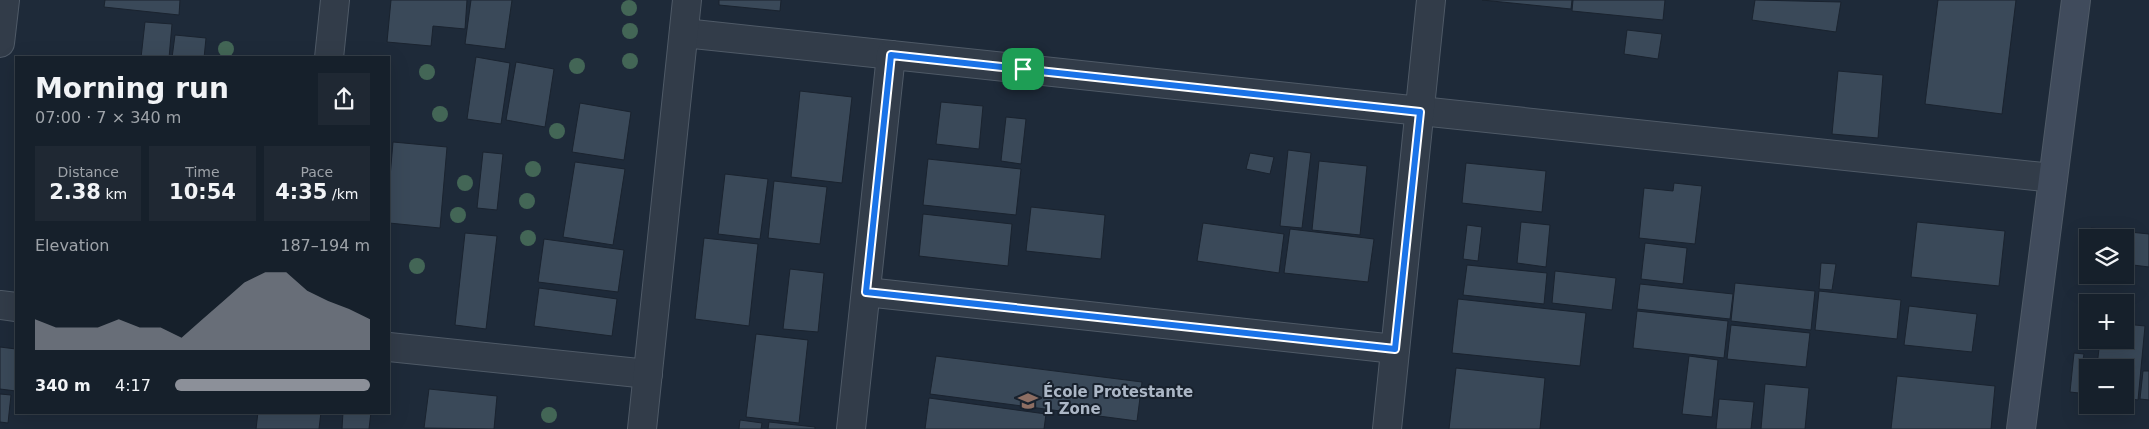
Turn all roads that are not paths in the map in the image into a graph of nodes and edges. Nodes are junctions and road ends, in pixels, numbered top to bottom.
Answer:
1 (5, 0) edge
2 (335, 0) edge
3 (687, 0) edge
4 (1431, 0) edge
5 (2076, 0) edge
6 (684, 33) junction
7 (0, 43) edge
8 (891, 55) junction
9 (329, 56) edge
10 (1420, 112) junction
11 (2053, 178) junction
12 (866, 292) junction
13 (0, 305) edge
14 (15, 307) edge
15 (390, 347) edge
16 (1395, 349) junction
17 (648, 374) junction
18 (642, 429) edge
19 (851, 429) edge
20 (1386, 429) edge
21 (2021, 429) edge

1 - 7 street
2 - 9 street
3 - 6 street
4 - 10 street
5 - 11 street
6 - 8 street
6 - 17 street
8 - 10 street
8 - 12 street
10 - 11 street
10 - 16 street
11 - 21 street
12 - 16 street
12 - 19 street
13 - 14 street
15 - 17 street
16 - 20 street
17 - 18 street

